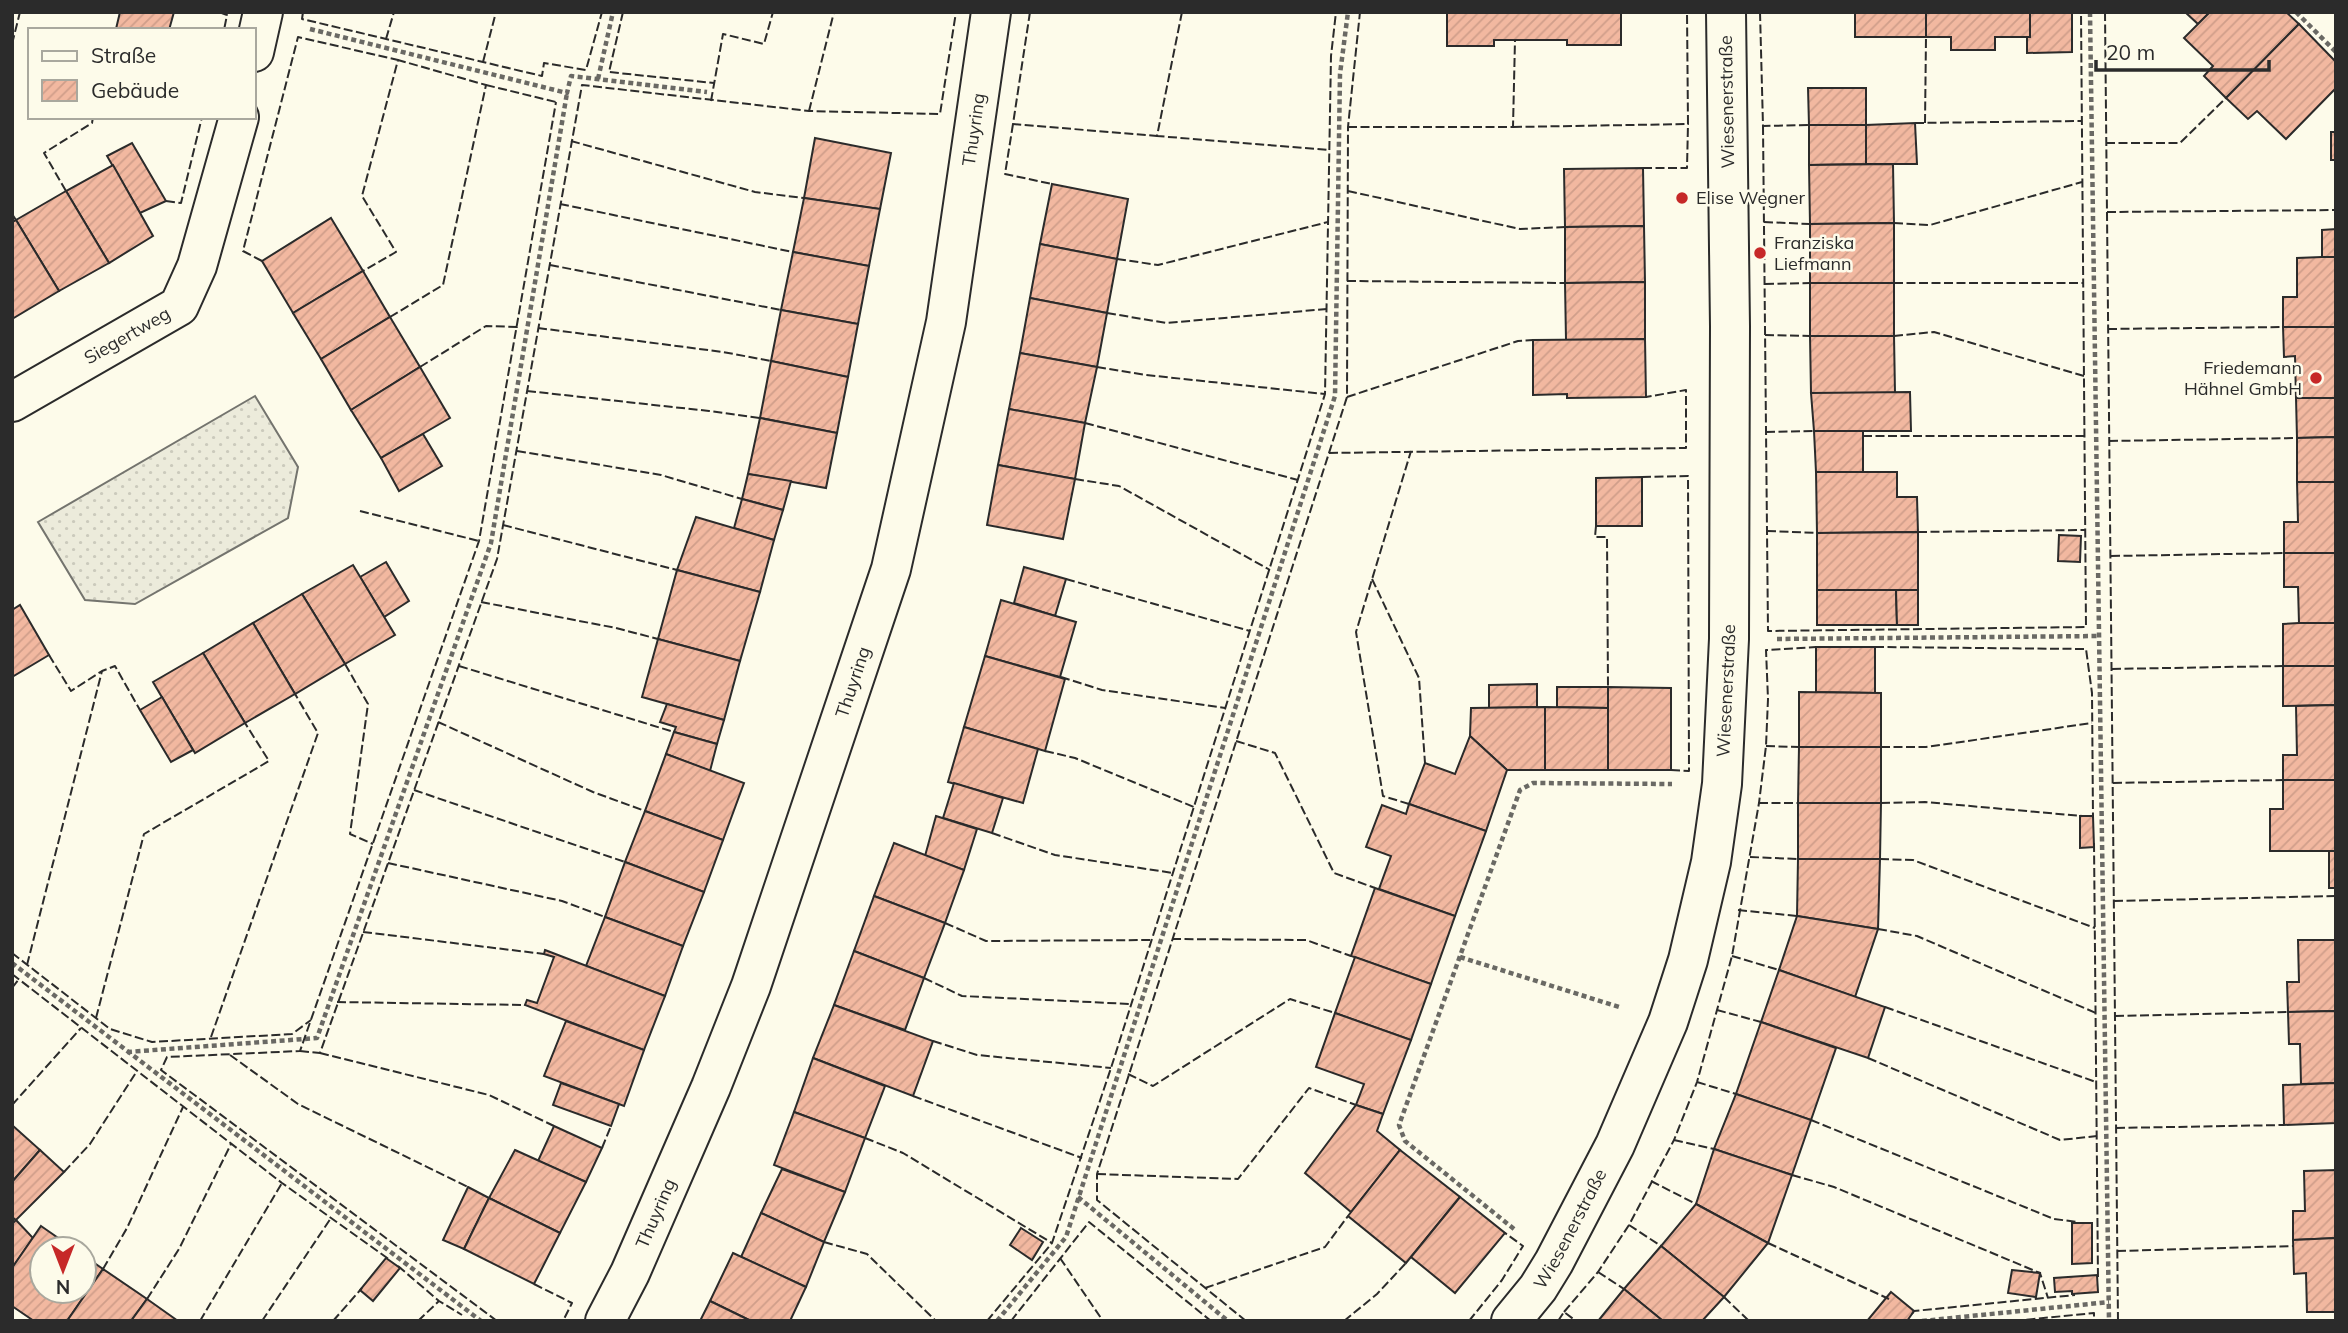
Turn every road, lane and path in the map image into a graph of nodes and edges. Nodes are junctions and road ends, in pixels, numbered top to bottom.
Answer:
1 (263, 12) edge
2 (614, 12) edge
3 (991, 12) edge
4 (1348, 12) edge
5 (1726, 12) edge
6 (2090, 12) edge
7 (2296, 12) edge
8 (298, 26) dead end
9 (256, 43) edge
10 (2336, 52) edge
11 (597, 79) junction
12 (707, 92) dead end
13 (567, 93) junction
14 (238, 119) edge
15 (12, 402) edge
16 (2099, 636) junction
17 (1769, 639) dead end
18 (1682, 784) dead end
19 (1460, 957) junction
20 (12, 963) edge
21 (1620, 1007) dead end
22 (127, 1052) junction
23 (1078, 1197) junction
24 (1523, 1237) dead end
25 (2109, 1303) junction
26 (481, 1321) edge
27 (605, 1321) edge
28 (997, 1321) edge
29 (1228, 1321) edge
30 (1511, 1321) edge
31 (1922, 1321) edge
32 (2109, 1321) edge

1 - 9 street
2 - 11 path
3 - 27 street, Thuyring
4 - 23 path
5 - 30 street, Wiesenerstraße
6 - 16 path
7 - 10 path
8 - 13 path
11 - 12 path
11 - 13 path
13 - 22 path
14 - 15 street, Siegertweg
16 - 17 path
16 - 25 path
18 - 19 path
19 - 21 path
19 - 24 path
20 - 22 path
22 - 26 path
23 - 28 path
23 - 29 path
25 - 31 path
25 - 32 path

